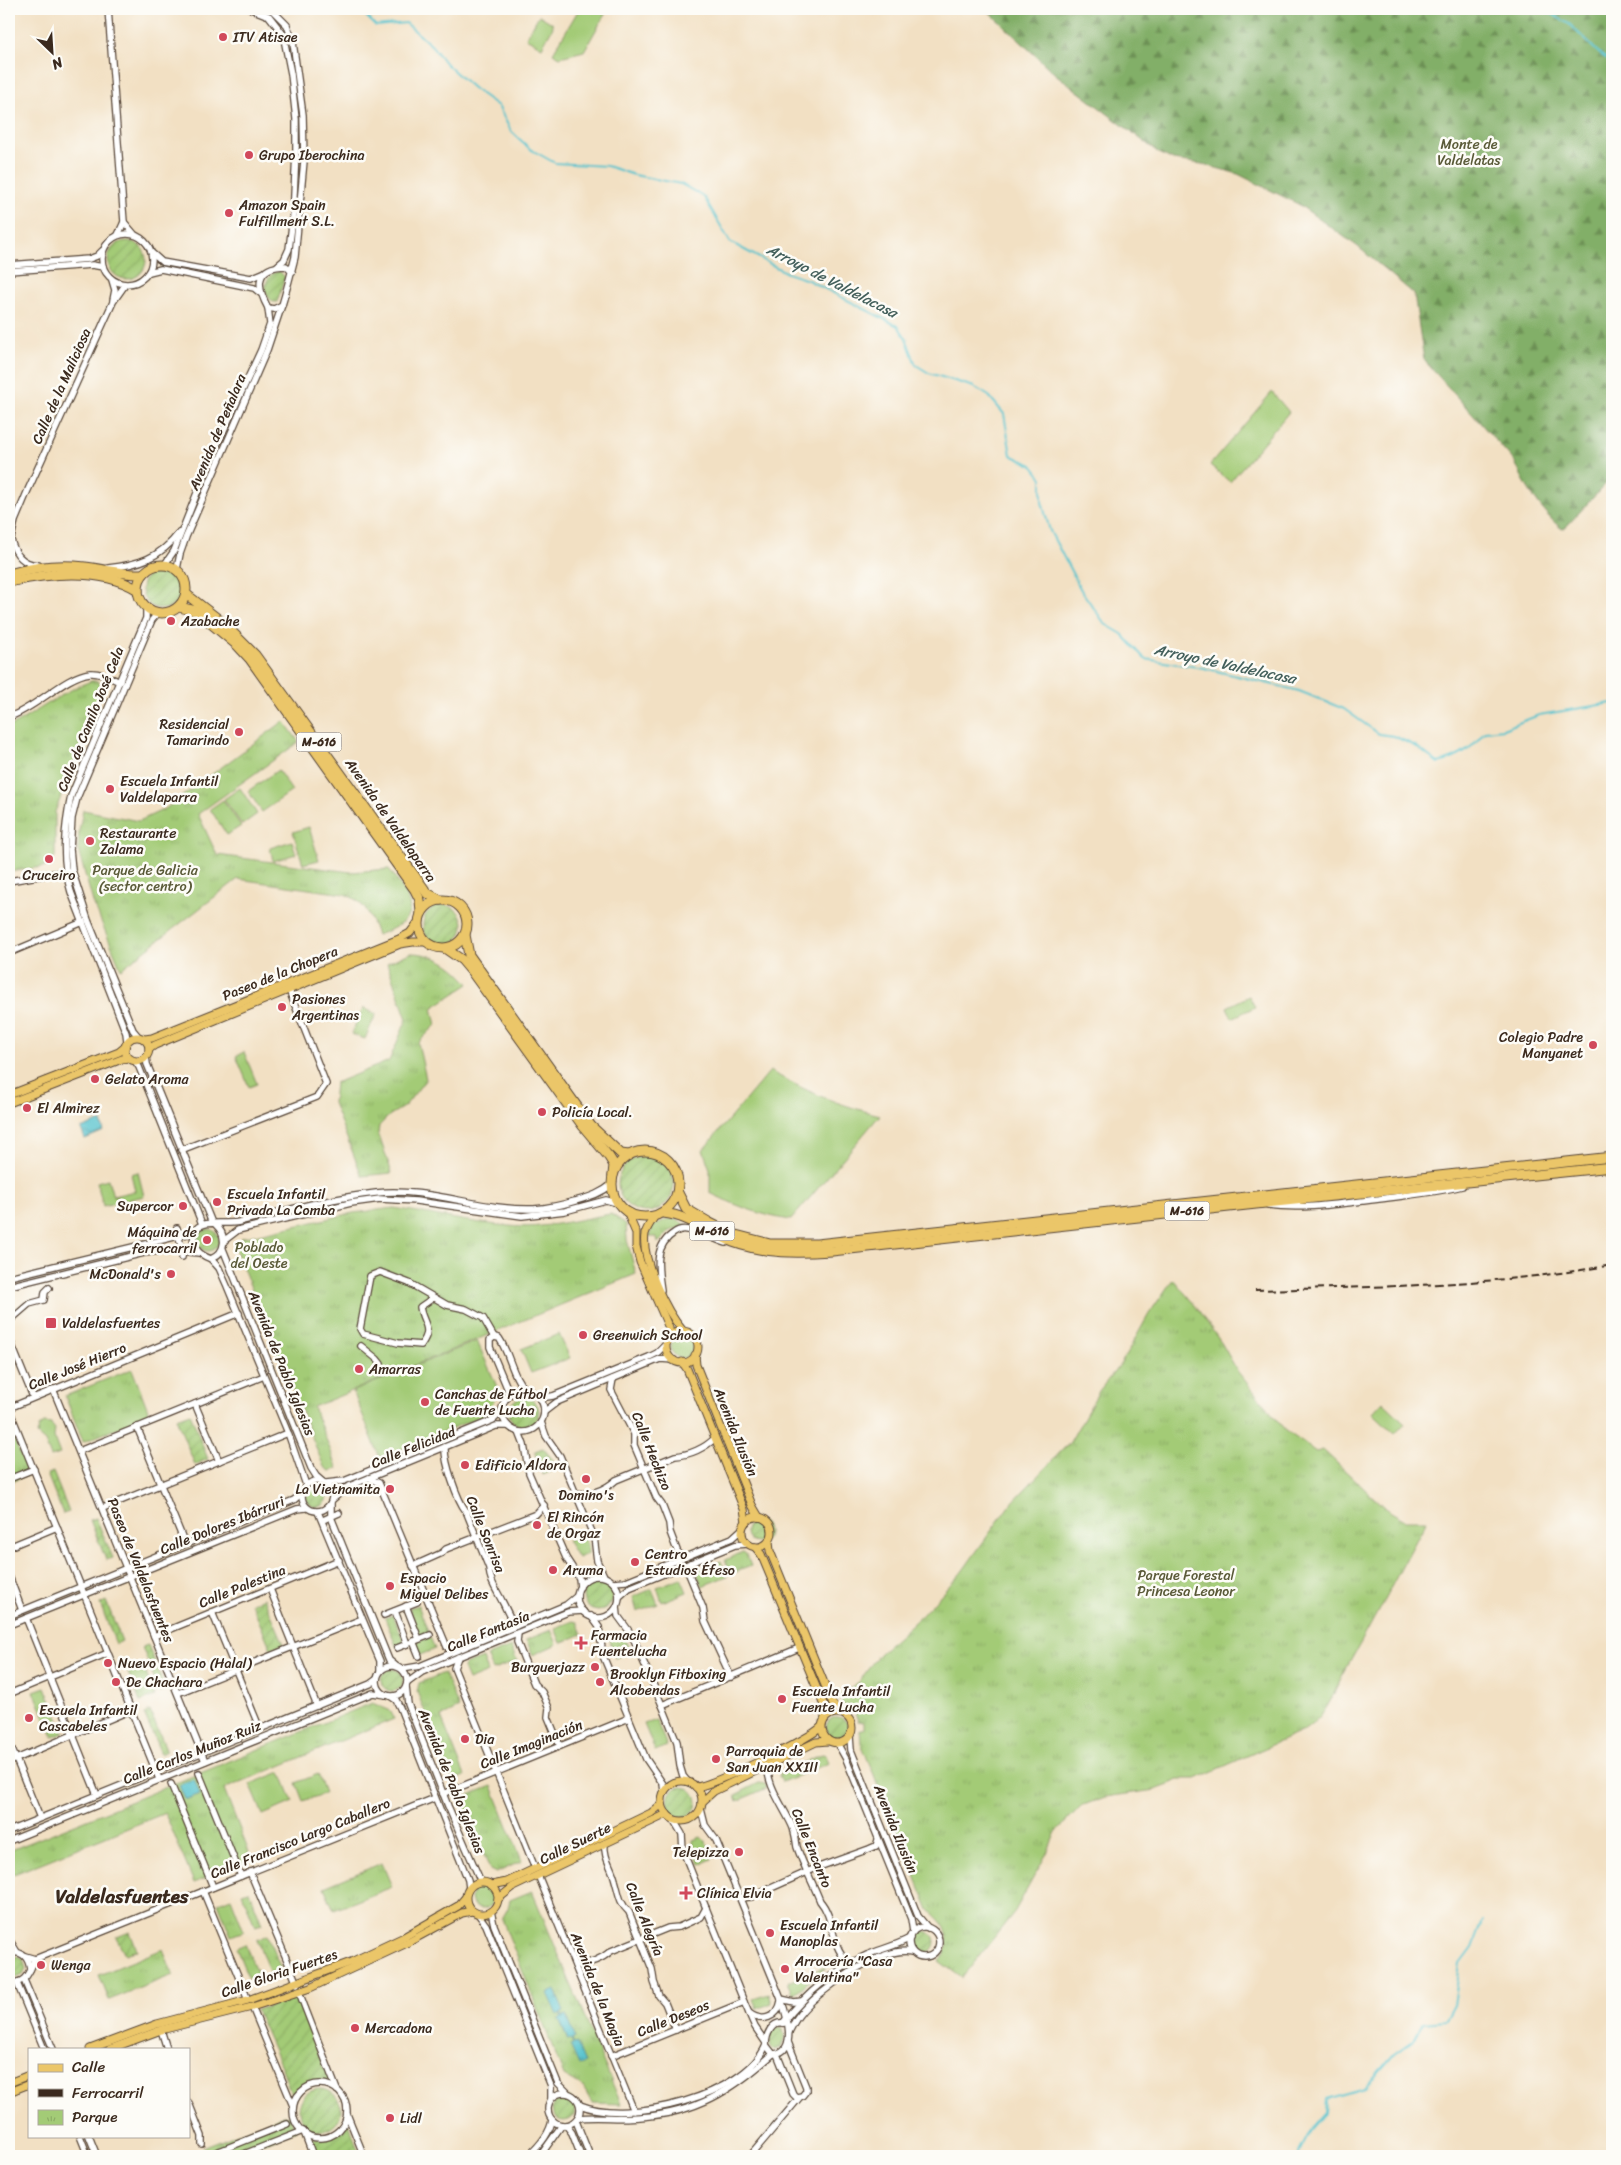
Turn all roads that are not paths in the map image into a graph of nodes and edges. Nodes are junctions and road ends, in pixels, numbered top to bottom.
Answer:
1 (108, 9) edge
2 (251, 9) edge
3 (271, 9) edge
4 (124, 222) junction
5 (118, 235) junction
6 (135, 235) junction
7 (103, 250) junction
8 (152, 252) junction
9 (9, 265) edge
10 (277, 266) junction
11 (102, 267) junction
12 (267, 270) junction
13 (9, 271) edge
14 (149, 272) junction
15 (292, 272) junction
16 (112, 280) junction
17 (125, 285) junction
18 (260, 293) junction
19 (113, 302) junction
20 (282, 305) junction
21 (268, 308) junction
22 (183, 527) junction
23 (10, 537) junction
24 (9, 547) edge
25 (165, 564) junction
26 (58, 566) junction
27 (97, 568) junction
28 (177, 569) junction
29 (9, 574) edge
30 (143, 574) junction
31 (9, 582) edge
32 (138, 590) junction
33 (186, 594) junction
34 (179, 607) junction
35 (146, 608) junction
36 (158, 613) junction
37 (122, 682) junction
38 (9, 717) edge
39 (72, 870) junction
40 (64, 872) junction
41 (9, 880) edge
42 (440, 900) junction
43 (420, 917) junction
44 (84, 921) junction
45 (465, 935) junction
46 (426, 942) junction
47 (446, 948) junction
48 (9, 953) edge
49 (289, 990) junction
50 (141, 1038) junction
51 (126, 1044) junction
52 (149, 1049) junction
53 (146, 1057) junction
54 (132, 1059) junction
55 (9, 1095) edge
56 (9, 1104) edge
57 (181, 1150) junction
58 (629, 1155) junction
59 (1612, 1157) edge
60 (1612, 1167) edge
61 (613, 1180) junction
62 (678, 1193) junction
63 (618, 1203) junction
64 (627, 1212) junction
65 (659, 1214) junction
66 (214, 1223) junction
67 (235, 1223) junction
68 (202, 1224) junction
69 (177, 1228) dead end
70 (236, 1231) junction
71 (195, 1232) junction
72 (179, 1236) junction
73 (240, 1238) dead end
74 (224, 1240) junction
75 (223, 1249) junction
76 (762, 1250) junction
77 (199, 1253) junction
78 (182, 1254) junction
79 (211, 1259) junction
80 (9, 1277) edge
81 (44, 1277) junction
82 (9, 1286) edge
83 (661, 1292) junction
84 (433, 1298) junction
85 (239, 1313) junction
86 (14, 1317) dead end
87 (683, 1331) junction
88 (494, 1337) junction
89 (9, 1338) edge
90 (668, 1340) junction
91 (361, 1346) dead end
92 (695, 1356) junction
93 (674, 1360) junction
94 (682, 1362) junction
95 (379, 1373) dead end
96 (264, 1376) junction
97 (613, 1378) junction
98 (53, 1389) junction
99 (526, 1391) junction
100 (33, 1398) junction
101 (507, 1398) junction
102 (540, 1398) junction
103 (195, 1404) junction
104 (9, 1408) edge
105 (502, 1411) junction
106 (544, 1412) junction
107 (542, 1422) junction
108 (508, 1426) junction
109 (137, 1427) junction
110 (519, 1432) junction
111 (288, 1434) junction
112 (715, 1438) junction
113 (445, 1448) junction
114 (79, 1451) junction
115 (219, 1461) junction
116 (34, 1469) junction
117 (644, 1469) junction
118 (383, 1472) junction
119 (369, 1478) junction
120 (9, 1479) edge
121 (325, 1483) junction
122 (379, 1483) junction
123 (161, 1485) junction
124 (306, 1485) junction
125 (302, 1493) junction
126 (576, 1493) junction
127 (331, 1502) junction
128 (544, 1505) junction
129 (103, 1508) junction
130 (306, 1508) junction
131 (318, 1512) junction
132 (339, 1513) dead end
133 (331, 1517) junction
134 (759, 1517) junction
135 (323, 1520) junction
136 (746, 1522) junction
137 (57, 1527) junction
138 (742, 1529) junction
139 (476, 1537) junction
140 (769, 1541) junction
141 (185, 1544) junction
142 (751, 1546) junction
143 (9, 1547) edge
144 (686, 1557) junction
145 (339, 1560) junction
146 (690, 1563) junction
147 (413, 1566) junction
148 (127, 1568) junction
149 (9, 1576) edge
150 (130, 1576) junction
151 (604, 1576) junction
152 (613, 1582) junction
153 (82, 1586) junction
154 (580, 1587) junction
155 (270, 1589) junction
156 (85, 1594) junction
157 (577, 1596) junction
158 (619, 1597) junction
159 (416, 1602) dead end
160 (406, 1606) junction
161 (617, 1606) junction
162 (22, 1610) junction
163 (395, 1611) junction
164 (583, 1611) junction
165 (212, 1612) junction
166 (9, 1616) edge
167 (384, 1616) dead end
168 (591, 1616) junction
169 (26, 1618) junction
170 (362, 1619) junction
171 (9, 1625) edge
172 (516, 1626) junction
173 (518, 1633) junction
174 (430, 1635) dead end
175 (154, 1636) junction
176 (413, 1641) junction
177 (293, 1646) junction
178 (447, 1647) junction
179 (397, 1648) dead end
180 (799, 1648) junction
181 (108, 1653) junction
182 (457, 1654) junction
183 (419, 1656) dead end
184 (441, 1660) junction
185 (399, 1668) junction
186 (454, 1668) junction
187 (236, 1670) junction
188 (380, 1671) junction
189 (50, 1677) junction
190 (731, 1677) junction
191 (377, 1679) junction
192 (406, 1685) junction
193 (178, 1693) junction
194 (9, 1694) edge
195 (388, 1695) junction
196 (662, 1705) junction
197 (317, 1706) junction
198 (131, 1710) junction
199 (841, 1713) junction
200 (628, 1718) junction
201 (825, 1718) junction
202 (821, 1727) junction
203 (260, 1729) junction
204 (73, 1734) junction
205 (850, 1736) junction
206 (828, 1741) junction
207 (9, 1742) edge
208 (837, 1743) junction
209 (560, 1746) junction
210 (201, 1753) junction
211 (16, 1759) junction
212 (205, 1761) junction
213 (9, 1762) edge
214 (770, 1764) junction
215 (156, 1771) junction
216 (496, 1772) junction
217 (199, 1773) dead end
218 (159, 1779) junction
219 (688, 1782) junction
220 (171, 1784) dead end
221 (696, 1786) junction
222 (664, 1792) junction
223 (443, 1794) junction
224 (97, 1795) junction
225 (435, 1798) junction
226 (662, 1804) junction
227 (702, 1805) junction
228 (670, 1817) junction
229 (40, 1818) junction
230 (9, 1831) edge
231 (9, 1840) edge
232 (878, 1840) junction
233 (605, 1843) junction
234 (250, 1872) junction
235 (536, 1872) junction
236 (808, 1872) junction
237 (241, 1876) junction
238 (481, 1882) junction
239 (492, 1886) junction
240 (213, 1887) junction
241 (469, 1888) junction
242 (203, 1891) junction
243 (465, 1898) junction
244 (740, 1898) junction
245 (498, 1899) junction
246 (706, 1908) junction
247 (491, 1911) junction
248 (475, 1913) junction
249 (928, 1928) junction
250 (911, 1935) junction
251 (640, 1939) junction
252 (9, 1940) edge
253 (9, 1952) edge
254 (18, 1952) junction
255 (912, 1952) junction
256 (25, 1956) junction
257 (36, 1959) junction
258 (852, 1963) junction
259 (575, 1965) junction
260 (30, 1969) junction
261 (24, 1980) junction
262 (9, 1982) edge
263 (17, 1983) junction
264 (297, 1984) junction
265 (299, 1992) junction
266 (781, 1999) junction
267 (248, 2000) junction
268 (802, 2001) junction
269 (744, 2002) junction
270 (252, 2007) junction
271 (749, 2013) junction
272 (786, 2025) junction
273 (676, 2030) junction
274 (159, 2033) junction
275 (788, 2042) junction
276 (766, 2044) junction
277 (44, 2048) edge
278 (53, 2048) edge
279 (93, 2048) edge
280 (113, 2048) edge
281 (166, 2048) edge
282 (775, 2054) junction
283 (612, 2056) junction
284 (28, 2075) edge
285 (9, 2083) edge
286 (28, 2084) edge
287 (337, 2090) junction
288 (9, 2092) edge
289 (567, 2092) junction
290 (800, 2097) junction
291 (551, 2098) junction
292 (580, 2105) junction
293 (190, 2106) edge
294 (293, 2106) junction
295 (634, 2112) junction
296 (347, 2113) junction
297 (577, 2119) junction
298 (552, 2120) junction
299 (287, 2124) dead end
300 (564, 2125) junction
301 (303, 2132) junction
302 (81, 2138) edge
303 (90, 2138) edge
304 (205, 2143) dead end
305 (88, 2156) edge
306 (97, 2156) edge
307 (207, 2156) edge
308 (238, 2156) edge
309 (313, 2156) edge
310 (364, 2156) edge
311 (528, 2156) edge
312 (540, 2156) edge
313 (581, 2156) edge
314 (590, 2156) edge
315 (750, 2156) edge

1 - 4 street
2 - 10 street
3 - 15 street
4 - 5 street
4 - 6 street
5 - 6 street
5 - 7 street
6 - 8 street
7 - 9 street
7 - 11 street
8 - 12 street
8 - 14 street
10 - 12 street
10 - 15 street
11 - 13 street
11 - 16 street
12 - 18 street
14 - 17 street
14 - 18 street
15 - 20 street, Avenida de Peñalara
16 - 17 street
16 - 19 street, Calle de la Maliciosa
17 - 19 street, Calle de la Maliciosa
18 - 21 street
19 - 23 street, Calle de la Maliciosa
20 - 21 street
20 - 28 street, Avenida de Peñalara
21 - 22 street, Avenida de Peñalara
22 - 25 street
22 - 27 street
23 - 24 street, Calle de la Maliciosa
23 - 26 street
25 - 28 highway
25 - 30 highway
26 - 27 highway
26 - 29 highway
27 - 30 highway
28 - 33 highway
30 - 32 highway
31 - 32 highway
32 - 35 highway
33 - 34 highway
33 - 42 highway, Avenida de Valdelaparra / M-616
34 - 36 highway
34 - 43 highway, Avenida de Valdelaparra / M-616
35 - 36 highway
35 - 37 street, Calle de Camilo José Cela
36 - 37 street, Calle de Camilo José Cela
37 - 38 street
37 - 39 street, Calle de Camilo José Cela
37 - 40 street, Calle de Camilo José Cela
39 - 40 street
39 - 44 street, Calle de Camilo José Cela
40 - 41 street
40 - 44 street, Calle de Camilo José Cela
42 - 43 highway
42 - 45 highway, M-616
43 - 46 highway, M-616
43 - 50 main road, Paseo de la Chopera
44 - 48 street
44 - 50 street, Calle de Camilo José Cela
44 - 51 street, Calle de Camilo José Cela
45 - 47 highway
45 - 58 highway, M-616
46 - 47 highway
46 - 49 main road, Paseo de la Chopera
47 - 61 highway
49 - 52 main road, Paseo de la Chopera
49 - 57 street
50 - 51 main road, Paseo de la Chopera
50 - 52 main road
51 - 54 main road
51 - 55 main road
52 - 53 main road
53 - 54 main road
53 - 57 street
54 - 56 main road
54 - 68 street
57 - 66 street
58 - 61 highway
58 - 62 highway, M-616
59 - 62 highway, M-616
60 - 76 highway, M-616
61 - 63 highway
61 - 67 street
62 - 65 highway
63 - 64 highway
63 - 70 street
64 - 65 highway, M-616
64 - 90 main road
65 - 76 highway, M-616
65 - 83 main road
66 - 67 street
66 - 68 street
66 - 74 street
67 - 70 street
68 - 71 street
69 - 72 street
70 - 73 street
70 - 74 street
71 - 72 street
71 - 77 street
72 - 78 street
72 - 80 street
74 - 75 street
75 - 79 street
75 - 121 street, Avenida de Pablo Iglesias
76 - 83 street
77 - 78 street
77 - 79 street
78 - 81 street
79 - 85 street, Avenida de Pablo Iglesias
81 - 82 street
81 - 86 street
83 - 87 main road
84 - 84 street
84 - 88 street
85 - 96 street, Avenida de Pablo Iglesias
85 - 98 street, Calle José Hierro
87 - 90 main road
87 - 92 main road
88 - 99 street
88 - 101 street
89 - 100 street
90 - 93 main road
90 - 102 street
91 - 95 street
92 - 94 main road
92 - 134 main road, Avenida Ilusión
93 - 94 main road
93 - 97 street
94 - 112 main road, Avenida Ilusión
96 - 103 street
96 - 111 street, Avenida de Pablo Iglesias
97 - 106 street
97 - 117 street, Calle Hechizo
98 - 100 street, Calle José Hierro
98 - 114 street, Paseo de Valdelasfuentes
99 - 101 street
99 - 102 street
100 - 104 street, Calle José Hierro
101 - 105 street
102 - 106 street
103 - 109 street
103 - 115 street
104 - 116 street
105 - 108 street
105 - 121 street, Calle Felicidad
106 - 107 street
107 - 110 street
107 - 126 street
108 - 110 street
108 - 113 street, Calle Felicidad
109 - 114 street
109 - 123 street
110 - 128 street
111 - 115 street
111 - 124 street, Avenida de Pablo Iglesias
112 - 117 street
112 - 136 main road, Avenida Ilusión
113 - 118 street, Calle Felicidad
113 - 139 street, Calle Sonrisa
114 - 129 street, Paseo de Valdelasfuentes
115 - 123 street
116 - 120 street
116 - 137 street
117 - 126 street
117 - 144 street, Calle Hechizo
118 - 119 street, Calle Felicidad
118 - 122 street
119 - 122 street
119 - 127 street, Calle Felicidad
121 - 124 street
121 - 127 street
122 - 147 street
123 - 129 street
123 - 141 street
124 - 125 street
125 - 130 street
125 - 141 street, Calle Dolores Ibárruri
126 - 151 street
127 - 131 street
127 - 133 street
128 - 139 street
128 - 154 street
129 - 148 street, Paseo de Valdelasfuentes
130 - 131 street
130 - 150 street, Calle Dolores Ibárruri
131 - 135 street
132 - 133 street
133 - 135 street
133 - 185 street
134 - 136 main road
134 - 140 main road
135 - 145 street
136 - 138 main road
137 - 143 street
137 - 153 street
138 - 142 main road
138 - 144 street
139 - 147 street
139 - 172 street, Calle Sonrisa
140 - 142 main road
140 - 199 main road
141 - 148 street, Calle Dolores Ibárruri
142 - 146 street
142 - 180 main road
144 - 152 street
145 - 155 street, Calle Palestina
145 - 170 street
146 - 158 street
146 - 190 street
147 - 178 street
148 - 150 street, Paseo de Valdelasfuentes
148 - 153 street, Calle Dolores Ibárruri
149 - 162 street
150 - 156 street, Calle Dolores Ibárruri
150 - 175 street, Paseo de Valdelasfuentes
151 - 152 street
151 - 154 street
152 - 158 street
153 - 156 street
153 - 162 street, Calle Dolores Ibárruri
154 - 157 street
155 - 165 street, Calle Palestina
155 - 177 street
156 - 169 street, Calle Dolores Ibárruri
156 - 181 street
157 - 164 street
157 - 172 street, Calle Fantasía
158 - 161 street
159 - 160 street
160 - 163 street
160 - 176 street
161 - 168 street
161 - 196 street
162 - 166 street, Calle Dolores Ibárruri
163 - 167 street
163 - 176 street
164 - 168 street
164 - 173 street, Calle Fantasía
165 - 175 street, Calle Palestina
165 - 187 street
168 - 200 street
169 - 171 street, Calle Dolores Ibárruri
169 - 189 street
170 - 177 street
170 - 188 street
172 - 182 street, Calle Fantasía
173 - 182 street, Calle Fantasía
173 - 209 street
174 - 176 street
175 - 193 street, Paseo de Valdelasfuentes
176 - 179 street
176 - 183 street
177 - 187 street
177 - 197 street
178 - 182 street
178 - 184 street
180 - 190 street
180 - 201 main road
181 - 189 street
181 - 198 street
182 - 184 street, Calle Fantasía
182 - 186 street
184 - 185 street, Calle Fantasía
184 - 186 street
184 - 192 street, Calle Fantasía
185 - 188 street
185 - 192 street
186 - 216 street, Avenida de la Magia
187 - 193 street
187 - 203 street
188 - 191 street
189 - 194 street
189 - 204 street
190 - 196 street
191 - 195 street
191 - 197 street, Calle Carlos Muñoz Ruiz
192 - 195 street
192 - 223 street, Avenida de Pablo Iglesias
193 - 210 street, Paseo de Valdelasfuentes
195 - 212 street, Calle Carlos Muñoz Ruiz
195 - 225 street, Avenida de Pablo Iglesias
196 - 219 street
197 - 203 street, Calle Carlos Muñoz Ruiz
198 - 204 street
198 - 215 street
199 - 201 main road
199 - 205 main road
200 - 209 street, Calle Imaginación
200 - 222 street
201 - 202 main road
202 - 206 main road
202 - 221 main road
203 - 210 street, Calle Carlos Muñoz Ruiz
204 - 211 street
204 - 224 street
205 - 208 main road
205 - 249 street, Avenida Ilusión
206 - 208 main road
206 - 214 main road
207 - 211 street
208 - 232 street, Avenida Ilusión
209 - 216 street, Calle Imaginación
210 - 212 street, Paseo de Valdelasfuentes
210 - 215 street, Calle Carlos Muñoz Ruiz
211 - 213 street
211 - 229 street
212 - 218 street, Calle Carlos Muñoz Ruiz
214 - 227 main road
214 - 236 street, Calle Encanto
215 - 218 street
215 - 224 street, Calle Carlos Muñoz Ruiz
216 - 223 street, Calle Imaginación
216 - 235 street, Avenida de la Magia
217 - 237 street
218 - 231 street, Calle Carlos Muñoz Ruiz
219 - 221 main road
219 - 222 main road
220 - 240 street
221 - 227 main road
222 - 226 main road
223 - 238 street, Avenida de Pablo Iglesias
224 - 229 street, Calle Carlos Muñoz Ruiz
225 - 234 street, Calle Francisco Largo Caballero
225 - 241 street, Avenida de Pablo Iglesias
226 - 228 main road
226 - 235 main road, Calle Suerte
227 - 228 main road
227 - 244 street
228 - 233 main road, Calle Suerte
228 - 246 street
229 - 230 street, Calle Carlos Muñoz Ruiz
232 - 236 street
232 - 250 street, Avenida Ilusión
233 - 235 main road, Calle Suerte
233 - 251 street, Calle Alegría
234 - 237 street, Calle Francisco Largo Caballero
234 - 264 street
235 - 239 main road, Calle Suerte
235 - 245 main road, Calle Suerte
235 - 259 street, Avenida de la Magia
236 - 244 street
236 - 258 street, Calle Encanto
237 - 240 street, Calle Francisco Largo Caballero
238 - 239 main road
238 - 241 main road
239 - 245 main road
240 - 242 street, Calle Francisco Largo Caballero
241 - 243 main road
242 - 257 street, Calle Francisco Largo Caballero
242 - 267 street
243 - 248 main road
243 - 264 main road, Calle Gloria Fuertes
244 - 266 street
245 - 247 main road
246 - 251 street
246 - 269 street
247 - 248 main road
247 - 289 street
248 - 265 main road, Calle Gloria Fuertes
248 - 291 street
249 - 250 street
249 - 255 street
250 - 255 street
250 - 258 street
251 - 259 street
251 - 273 street, Calle Alegría
252 - 254 street
253 - 254 street
254 - 256 street
255 - 272 street
256 - 257 street
256 - 260 street
257 - 260 street
258 - 268 street
259 - 283 street, Avenida de la Magia
260 - 261 street
261 - 263 street
261 - 278 street
262 - 263 street
263 - 277 street
264 - 267 main road, Calle Gloria Fuertes
265 - 270 main road, Calle Gloria Fuertes
265 - 287 street
266 - 268 street
266 - 271 street
266 - 272 street
267 - 279 main road, Calle Gloria Fuertes
268 - 272 street
269 - 271 street
269 - 273 street, Calle Deseos
270 - 274 main road, Calle Gloria Fuertes
270 - 294 street
271 - 276 street
272 - 275 street
272 - 276 street
273 - 283 street, Calle Deseos
274 - 280 main road, Calle Gloria Fuertes
274 - 281 street
275 - 282 street
275 - 290 street
276 - 282 street
276 - 295 street
282 - 290 street
282 - 297 street
283 - 295 street, Avenida de la Magia
284 - 285 main road
286 - 288 main road
287 - 294 street
287 - 296 street
289 - 291 street
289 - 292 street
290 - 315 street
291 - 298 street
292 - 295 street
292 - 297 street
293 - 304 street
294 - 301 street
296 - 301 street
296 - 310 street
297 - 300 street
297 - 314 street
298 - 300 street
298 - 311 street
299 - 307 street
300 - 312 street
300 - 313 street
301 - 308 street
301 - 309 street
302 - 305 street
303 - 306 street

